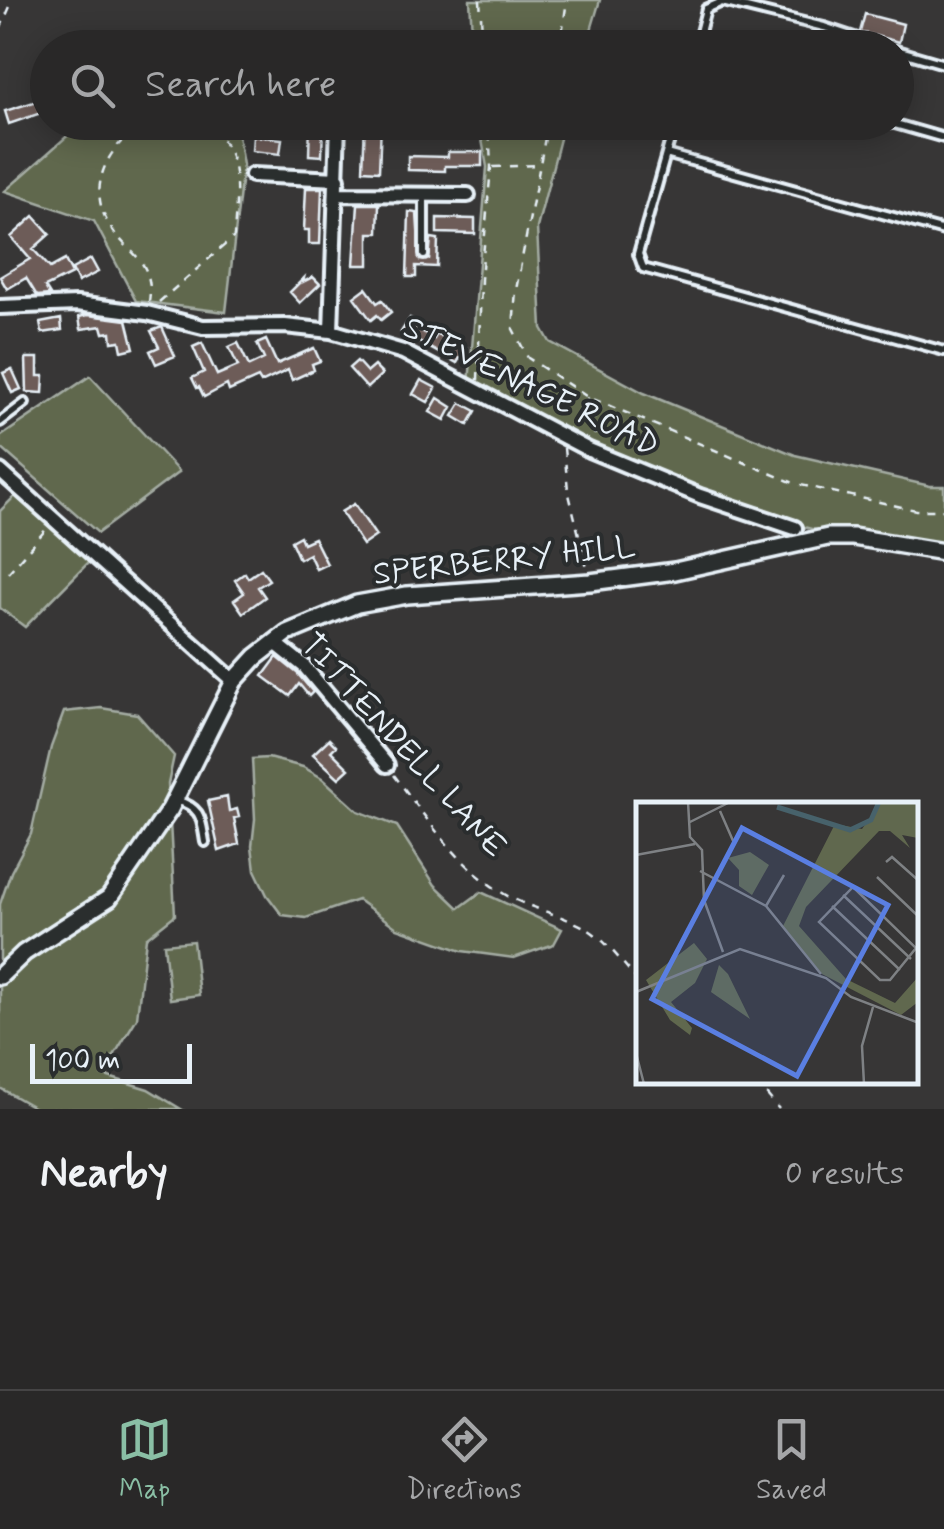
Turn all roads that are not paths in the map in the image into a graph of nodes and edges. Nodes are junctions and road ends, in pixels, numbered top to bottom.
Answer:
1 (701, 30) edge
2 (833, 30) edge
3 (914, 55) edge
4 (944, 64) edge
5 (914, 129) edge
6 (944, 138) edge
7 (338, 140) edge
8 (670, 140) edge
9 (666, 154) junction
10 (252, 175) dead end
11 (338, 178) junction
12 (338, 194) junction
13 (424, 195) junction
14 (468, 195) dead end
15 (944, 231) edge
16 (424, 255) dead end
17 (0, 307) edge
18 (332, 331) junction
19 (944, 351) edge
20 (25, 403) dead end
21 (0, 422) edge
22 (0, 471) edge
23 (794, 528) dead end
24 (944, 552) edge
25 (274, 642) junction
26 (234, 680) junction
27 (387, 766) road end
28 (175, 800) junction
29 (206, 842) dead end
30 (0, 976) edge

1 - 2 lane
3 - 4 lane
5 - 6 lane
7 - 11 street
8 - 9 lane
9 - 15 lane
9 - 19 lane
10 - 11 street
11 - 12 street
12 - 13 street
12 - 18 street
13 - 14 street
13 - 16 lane
17 - 18 street, STEVENAGE ROAD
18 - 23 street, STEVENAGE ROAD
20 - 21 lane
22 - 26 street
24 - 25 street, SPERBERRY HILL
25 - 26 street, SPERBERRY HILL
25 - 27 street, TITTENDELL LANE
26 - 28 street, SPERBERRY HILL
28 - 29 lane
28 - 30 street, SPERBERRY HILL

